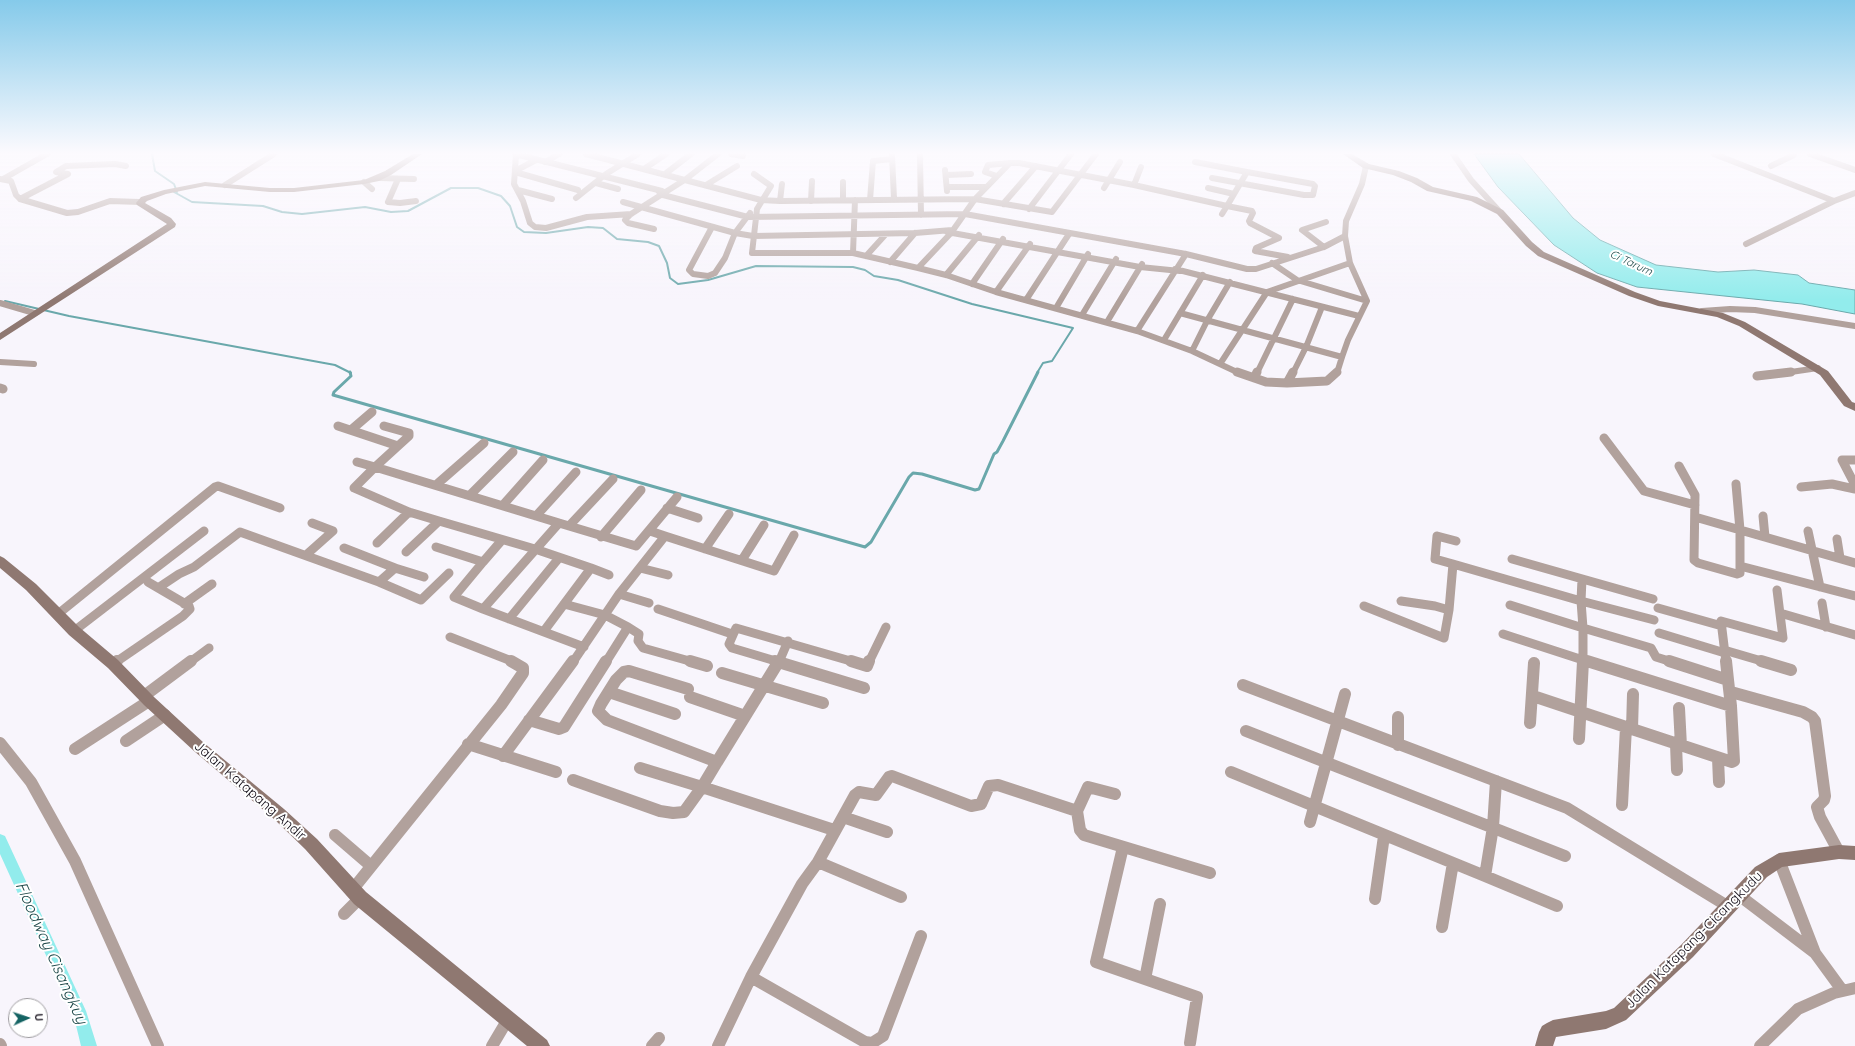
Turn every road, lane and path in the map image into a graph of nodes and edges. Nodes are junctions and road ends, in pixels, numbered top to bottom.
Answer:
1 (34, 203) edge
2 (105, 203) edge
3 (141, 203) edge
4 (523, 203) edge
5 (625, 203) edge
6 (649, 203) edge
7 (704, 203) edge
8 (759, 203) edge
9 (855, 203) edge
10 (921, 203) edge
11 (973, 203) edge
12 (995, 203) edge
13 (1034, 203) edge
14 (1060, 203) edge
15 (1213, 203) edge
16 (1229, 203) edge
17 (1354, 203) edge
18 (1481, 203) edge
19 (1492, 203) edge
20 (1830, 203) edge
21 (1003, 204) joint
22 (1227, 206) junction
23 (642, 207) junction
24 (1029, 209) junction
25 (1500, 212) junction
26 (631, 214) junction
27 (965, 214) junction
28 (1222, 214) dead end
29 (921, 215) junction
30 (754, 216) junction
31 (854, 216) junction
32 (1326, 222) dead end
33 (712, 227) junction
34 (654, 230) dead end
35 (950, 232) junction
36 (735, 233) junction
37 (914, 233) junction
38 (886, 234) junction
39 (1069, 234) junction
40 (853, 235) junction
41 (753, 236) junction
42 (978, 236) junction
43 (1345, 236) junction
44 (1002, 241) junction
45 (1746, 244) dead end
46 (1028, 245) junction
47 (1324, 247) junction
48 (853, 252) junction
49 (1056, 252) junction
50 (1186, 254) junction
51 (1087, 255) junction
52 (866, 256) junction
53 (1292, 258) junction
54 (1115, 261) junction
55 (890, 262) junction
56 (1272, 263) junction
57 (1350, 263) junction
58 (1141, 265) junction
59 (918, 268) junction
60 (1176, 270) junction
61 (946, 275) junction
62 (1203, 275) junction
63 (1297, 280) junction
64 (1230, 282) junction
65 (972, 284) junction
66 (996, 292) junction
67 (1267, 292) junction
68 (1293, 299) junction
69 (1026, 300) junction
70 (1367, 301) junction
71 (0, 303) edge
72 (1322, 307) junction
73 (1056, 308) junction
74 (37, 311) junction
75 (1702, 311) junction
76 (1180, 313) junction
77 (1082, 315) junction
78 (1359, 316) junction
79 (1208, 319) junction
80 (1107, 322) junction
81 (1855, 326) edge
82 (1243, 328) junction
83 (1137, 331) junction
84 (0, 337) edge
85 (1275, 338) junction
86 (1164, 340) junction
87 (1306, 347) junction
88 (1192, 351) junction
89 (1342, 357) junction
90 (0, 362) edge
91 (34, 364) dead end
92 (1220, 364) junction
93 (1818, 368) junction
94 (1757, 376) dead end
95 (1254, 378) junction
96 (1288, 383) junction
97 (1855, 408) edge
98 (372, 412) dead end
99 (338, 426) dead end
100 (384, 426) dead end
101 (351, 430) junction
102 (1604, 438) dead end
103 (484, 443) dead end
104 (398, 446) junction
105 (513, 452) dead end
106 (543, 460) dead end
107 (1855, 460) edge
108 (357, 462) dead end
109 (1679, 466) dead end
110 (375, 467) junction
111 (576, 472) dead end
112 (613, 479) dead end
113 (1736, 484) dead end
114 (436, 485) junction
115 (1855, 485) edge
116 (1801, 487) dead end
117 (1855, 489) edge
118 (641, 490) dead end
119 (470, 495) junction
120 (677, 497) dead end
121 (503, 505) junction
122 (1695, 505) junction
123 (280, 508) dead end
124 (667, 508) junction
125 (409, 512) junction
126 (729, 514) dead end
127 (536, 516) junction
128 (1763, 516) dead end
129 (1694, 517) junction
130 (698, 518) dead end
131 (439, 521) junction
132 (312, 523) dead end
133 (559, 523) junction
134 (764, 525) dead end
135 (569, 526) junction
136 (1740, 530) junction
137 (204, 531) dead end
138 (650, 531) junction
139 (1808, 531) dead end
140 (794, 535) dead end
141 (665, 536) junction
142 (601, 537) junction
143 (1765, 537) junction
144 (1837, 539) dead end
145 (502, 540) junction
146 (377, 542) dead end
147 (1456, 542) dead end
148 (436, 547) dead end
149 (344, 548) dead end
150 (535, 549) junction
151 (705, 549) junction
152 (1811, 550) junction
153 (406, 552) dead end
154 (306, 555) junction
155 (559, 558) junction
156 (1840, 558) junction
157 (1512, 559) dead end
158 (0, 560) edge
159 (742, 560) junction
160 (482, 562) junction
161 (1855, 563) edge
162 (1453, 564) junction
163 (1740, 566) junction
164 (395, 568) junction
165 (591, 568) junction
166 (640, 568) junction
167 (449, 573) dead end
168 (609, 575) dead end
169 (668, 575) dead end
170 (424, 577) dead end
171 (1582, 579) junction
172 (148, 582) dead end
173 (379, 582) junction
174 (212, 584) dead end
175 (1820, 587) junction
176 (158, 588) junction
177 (1777, 590) dead end
178 (619, 594) junction
179 (1855, 596) edge
180 (1401, 601) dead end
181 (1582, 601) junction
182 (1822, 603) dead end
183 (184, 604) junction
184 (564, 604) junction
185 (1510, 605) dead end
186 (1364, 606) dead end
187 (483, 609) junction
188 (1449, 610) junction
189 (1780, 613) junction
190 (58, 614) junction
191 (605, 615) junction
192 (509, 619) junction
193 (1654, 620) dead end
194 (1722, 626) junction
195 (628, 627) junction
196 (886, 627) dead end
197 (1826, 627) junction
198 (1583, 628) junction
199 (74, 631) junction
200 (544, 631) junction
201 (1659, 633) dead end
202 (732, 634) junction
203 (1503, 634) dead end
204 (1855, 635) edge
205 (450, 637) dead end
206 (788, 642) junction
207 (584, 647) junction
208 (209, 648) dead end
209 (1724, 651) junction
210 (1583, 660) junction
211 (779, 662) junction
212 (1534, 663) dead end
213 (113, 664) junction
214 (707, 666) dead end
215 (1791, 670) dead end
216 (722, 673) dead end
217 (1728, 680) junction
218 (1243, 685) dead end
219 (763, 687) junction
220 (864, 688) dead end
221 (609, 692) junction
222 (1730, 692) junction
223 (1345, 694) dead end
224 (1633, 694) dead end
225 (1533, 696) junction
226 (146, 698) junction
227 (823, 703) dead end
228 (1731, 706) junction
229 (1679, 708) dead end
230 (1580, 712) junction
231 (675, 714) dead end
232 (165, 715) junction
233 (745, 716) junction
234 (1398, 717) dead end
235 (529, 720) junction
236 (1338, 722) junction
237 (1530, 723) dead end
238 (1629, 728) junction
239 (1246, 731) dead end
240 (1579, 739) dead end
241 (126, 741) dead end
242 (0, 743) edge
243 (468, 744) junction
244 (1398, 745) junction
245 (1678, 745) junction
246 (75, 749) dead end
247 (503, 756) junction
248 (1718, 758) junction
249 (717, 762) junction
250 (1326, 762) junction
251 (640, 768) dead end
252 (1677, 770) dead end
253 (556, 772) dead end
254 (1231, 772) dead end
255 (573, 780) dead end
256 (1496, 781) junction
257 (1719, 782) dead end
258 (702, 787) junction
259 (1116, 794) dead end
260 (1622, 805) dead end
261 (1314, 807) junction
262 (1077, 811) junction
263 (842, 817) junction
264 (1310, 822) dead end
265 (1492, 828) junction
266 (834, 830) junction
267 (887, 832) dead end
268 (335, 835) dead end
269 (1384, 836) junction
270 (1123, 847) junction
271 (1847, 852) edge
272 (1565, 856) dead end
273 (1780, 860) junction
274 (818, 862) junction
275 (1453, 863) junction
276 (371, 866) junction
277 (1210, 873) dead end
278 (1485, 876) junction
279 (356, 893) junction
280 (901, 897) dead end
281 (1375, 899) dead end
282 (1734, 901) junction
283 (1160, 904) dead end
284 (1557, 906) dead end
285 (344, 914) dead end
286 (1442, 927) dead end
287 (921, 936) dead end
288 (1815, 952) junction
289 (751, 977) junction
290 (1145, 979) junction
291 (1848, 989) edge
292 (508, 1019) junction
293 (1190, 1043) dead end
294 (158, 1046) edge
295 (492, 1046) edge
296 (541, 1046) edge
297 (718, 1046) edge
298 (1544, 1046) edge
299 (1760, 1046) edge

1 - 2 street
3 - 74 street
4 - 26 street
5 - 23 street
6 - 23 street
7 - 30 street
8 - 30 street
9 - 31 street
10 - 29 street
11 - 27 street
12 - 21 street
13 - 24 street
14 - 24 street
15 - 22 street
16 - 22 street
17 - 43 street
18 - 25 street
19 - 25 street
20 - 45 street
21 - 24 street
22 - 28 street
22 - 53 street
23 - 26 street
23 - 33 street
25 - 75 street
26 - 34 street
27 - 29 street
27 - 35 street
27 - 39 street
29 - 31 street
30 - 31 street
30 - 36 street
30 - 41 street
31 - 40 street
32 - 47 street
33 - 36 street
33 - 36 street
35 - 37 street
35 - 42 street
35 - 59 street
36 - 41 street
37 - 38 street
37 - 55 street
38 - 40 street
38 - 52 street
39 - 49 street
39 - 50 street
40 - 41 street
40 - 48 street
41 - 48 street
42 - 44 street
42 - 61 street
43 - 47 street
43 - 57 street
44 - 46 street
44 - 65 street
46 - 49 street
46 - 66 street
47 - 53 street
48 - 52 street
49 - 51 street
49 - 69 street
50 - 56 street
50 - 60 street
51 - 54 street
51 - 73 street
52 - 55 street
53 - 56 street
54 - 58 street
54 - 77 street
55 - 59 street
56 - 63 street
57 - 63 street
57 - 70 street
58 - 60 street
58 - 80 street
59 - 61 street
60 - 62 street
60 - 83 street
61 - 65 street
62 - 64 street
62 - 76 street
63 - 67 street
63 - 70 street
64 - 67 street
64 - 79 street
65 - 66 street
66 - 69 street
67 - 68 street
67 - 82 street
68 - 72 street
68 - 85 street
69 - 73 street
70 - 78 street
71 - 74 street
72 - 78 street
72 - 87 street
73 - 77 street
74 - 84 street
75 - 81 street
75 - 93 street
76 - 79 street
76 - 86 street
77 - 80 street
78 - 89 street
79 - 82 street
79 - 88 street
80 - 83 street
82 - 85 street
82 - 92 street
83 - 86 street
85 - 87 street
85 - 95 street
86 - 88 street
87 - 89 street
87 - 96 street
88 - 92 street
89 - 96 street
90 - 91 street
92 - 95 street
93 - 94 street
93 - 97 street
95 - 96 street
98 - 101 street
99 - 101 street
100 - 104 street
101 - 104 street
102 - 122 street
103 - 114 street
104 - 110 street
105 - 119 street
106 - 121 street
107 - 115 street
108 - 110 street
109 - 122 street
110 - 114 street
110 - 125 street
111 - 127 street
112 - 135 street
113 - 136 street
114 - 119 street
116 - 117 street
118 - 142 street
119 - 121 street
120 - 124 street
121 - 127 street
122 - 129 street
123 - 190 street
124 - 130 street
124 - 138 street
125 - 131 street
125 - 146 street
126 - 151 street
127 - 133 street
128 - 143 street
129 - 136 street
129 - 163 street
131 - 145 street
131 - 153 street
132 - 154 street
133 - 135 street
133 - 150 street
134 - 159 street
135 - 142 street
136 - 143 street
136 - 163 street
137 - 199 street
138 - 141 street
138 - 142 street
139 - 152 street
140 - 159 street
141 - 151 street
141 - 166 street
143 - 152 street
144 - 156 street
145 - 150 street
145 - 160 street
147 - 162 street
148 - 160 street
149 - 164 street
150 - 155 street
150 - 187 street
151 - 159 street
152 - 156 street
152 - 175 street
154 - 173 street
154 - 176 street
155 - 165 street
155 - 192 street
156 - 161 street
157 - 171 street
158 - 190 street, Jalan Katapang Andir
160 - 187 street
162 - 181 street
162 - 188 street
163 - 175 street
164 - 170 street
164 - 173 street
165 - 168 street
165 - 184 street
166 - 169 street
166 - 178 street
167 - 173 street
171 - 181 street
171 - 194 street
172 - 176 street
174 - 183 street
175 - 179 street
176 - 183 street
177 - 189 street
178 - 191 street
178 - 202 street
180 - 188 street
181 - 193 street
181 - 198 street
182 - 197 street
183 - 213 street
184 - 191 street
184 - 200 street
185 - 198 street
186 - 188 street
187 - 192 street
189 - 194 street
189 - 197 street
190 - 199 street, Jalan Katapang Andir
191 - 195 street
191 - 207 street
192 - 200 street
194 - 209 street
195 - 214 street
195 - 235 street
196 - 206 street
197 - 204 street
198 - 210 street
198 - 217 street
199 - 213 street, Jalan Katapang Andir
200 - 207 street
201 - 209 street
202 - 206 street
202 - 211 street
203 - 210 street
205 - 243 street
206 - 211 street
207 - 235 street
208 - 226 street
209 - 215 street
209 - 217 street
210 - 228 street
210 - 230 street
211 - 219 street
211 - 220 street
212 - 225 street
213 - 226 street, Jalan Katapang Andir
216 - 219 street
217 - 222 street
218 - 236 street
219 - 227 street
219 - 233 street
221 - 231 street
221 - 233 street
221 - 249 street
222 - 228 street
222 - 271 street
223 - 236 street
224 - 238 street
225 - 230 street
225 - 237 street
226 - 232 street, Jalan Katapang Andir
226 - 246 street
228 - 248 street
229 - 245 street
230 - 238 street
230 - 240 street
232 - 241 street
232 - 279 street, Jalan Katapang Andir
233 - 249 street
234 - 244 street
235 - 247 street
236 - 244 street
236 - 250 street
238 - 245 street
238 - 260 street
239 - 250 street
242 - 294 street
243 - 247 street
243 - 276 street
244 - 256 street
245 - 248 street
245 - 252 street
247 - 253 street
248 - 257 street
249 - 258 street
250 - 261 street
250 - 265 street
251 - 258 street
254 - 261 street
255 - 258 street
256 - 265 street
256 - 282 street
258 - 266 street
259 - 262 street
261 - 264 street
261 - 269 street
262 - 263 street
262 - 270 street
263 - 266 street
263 - 267 street
265 - 272 street
265 - 278 street
266 - 274 street
268 - 276 street
269 - 275 street
269 - 281 street
270 - 277 street
270 - 290 street
271 - 273 street, Jalan Katapang-Cicangkudu
273 - 282 street, Jalan Katapang-Cicangkudu
273 - 288 street
274 - 280 street
274 - 289 street
275 - 278 street
275 - 286 street
276 - 279 street
278 - 284 street
279 - 285 street
279 - 292 street, Jalan Katapang Andir
282 - 288 street
282 - 298 street, Jalan Katapang-Cicangkudu
283 - 290 street
287 - 289 street
288 - 291 street
289 - 297 street
290 - 293 street
291 - 299 street
292 - 295 street
292 - 296 street, Jalan Katapang Andir

